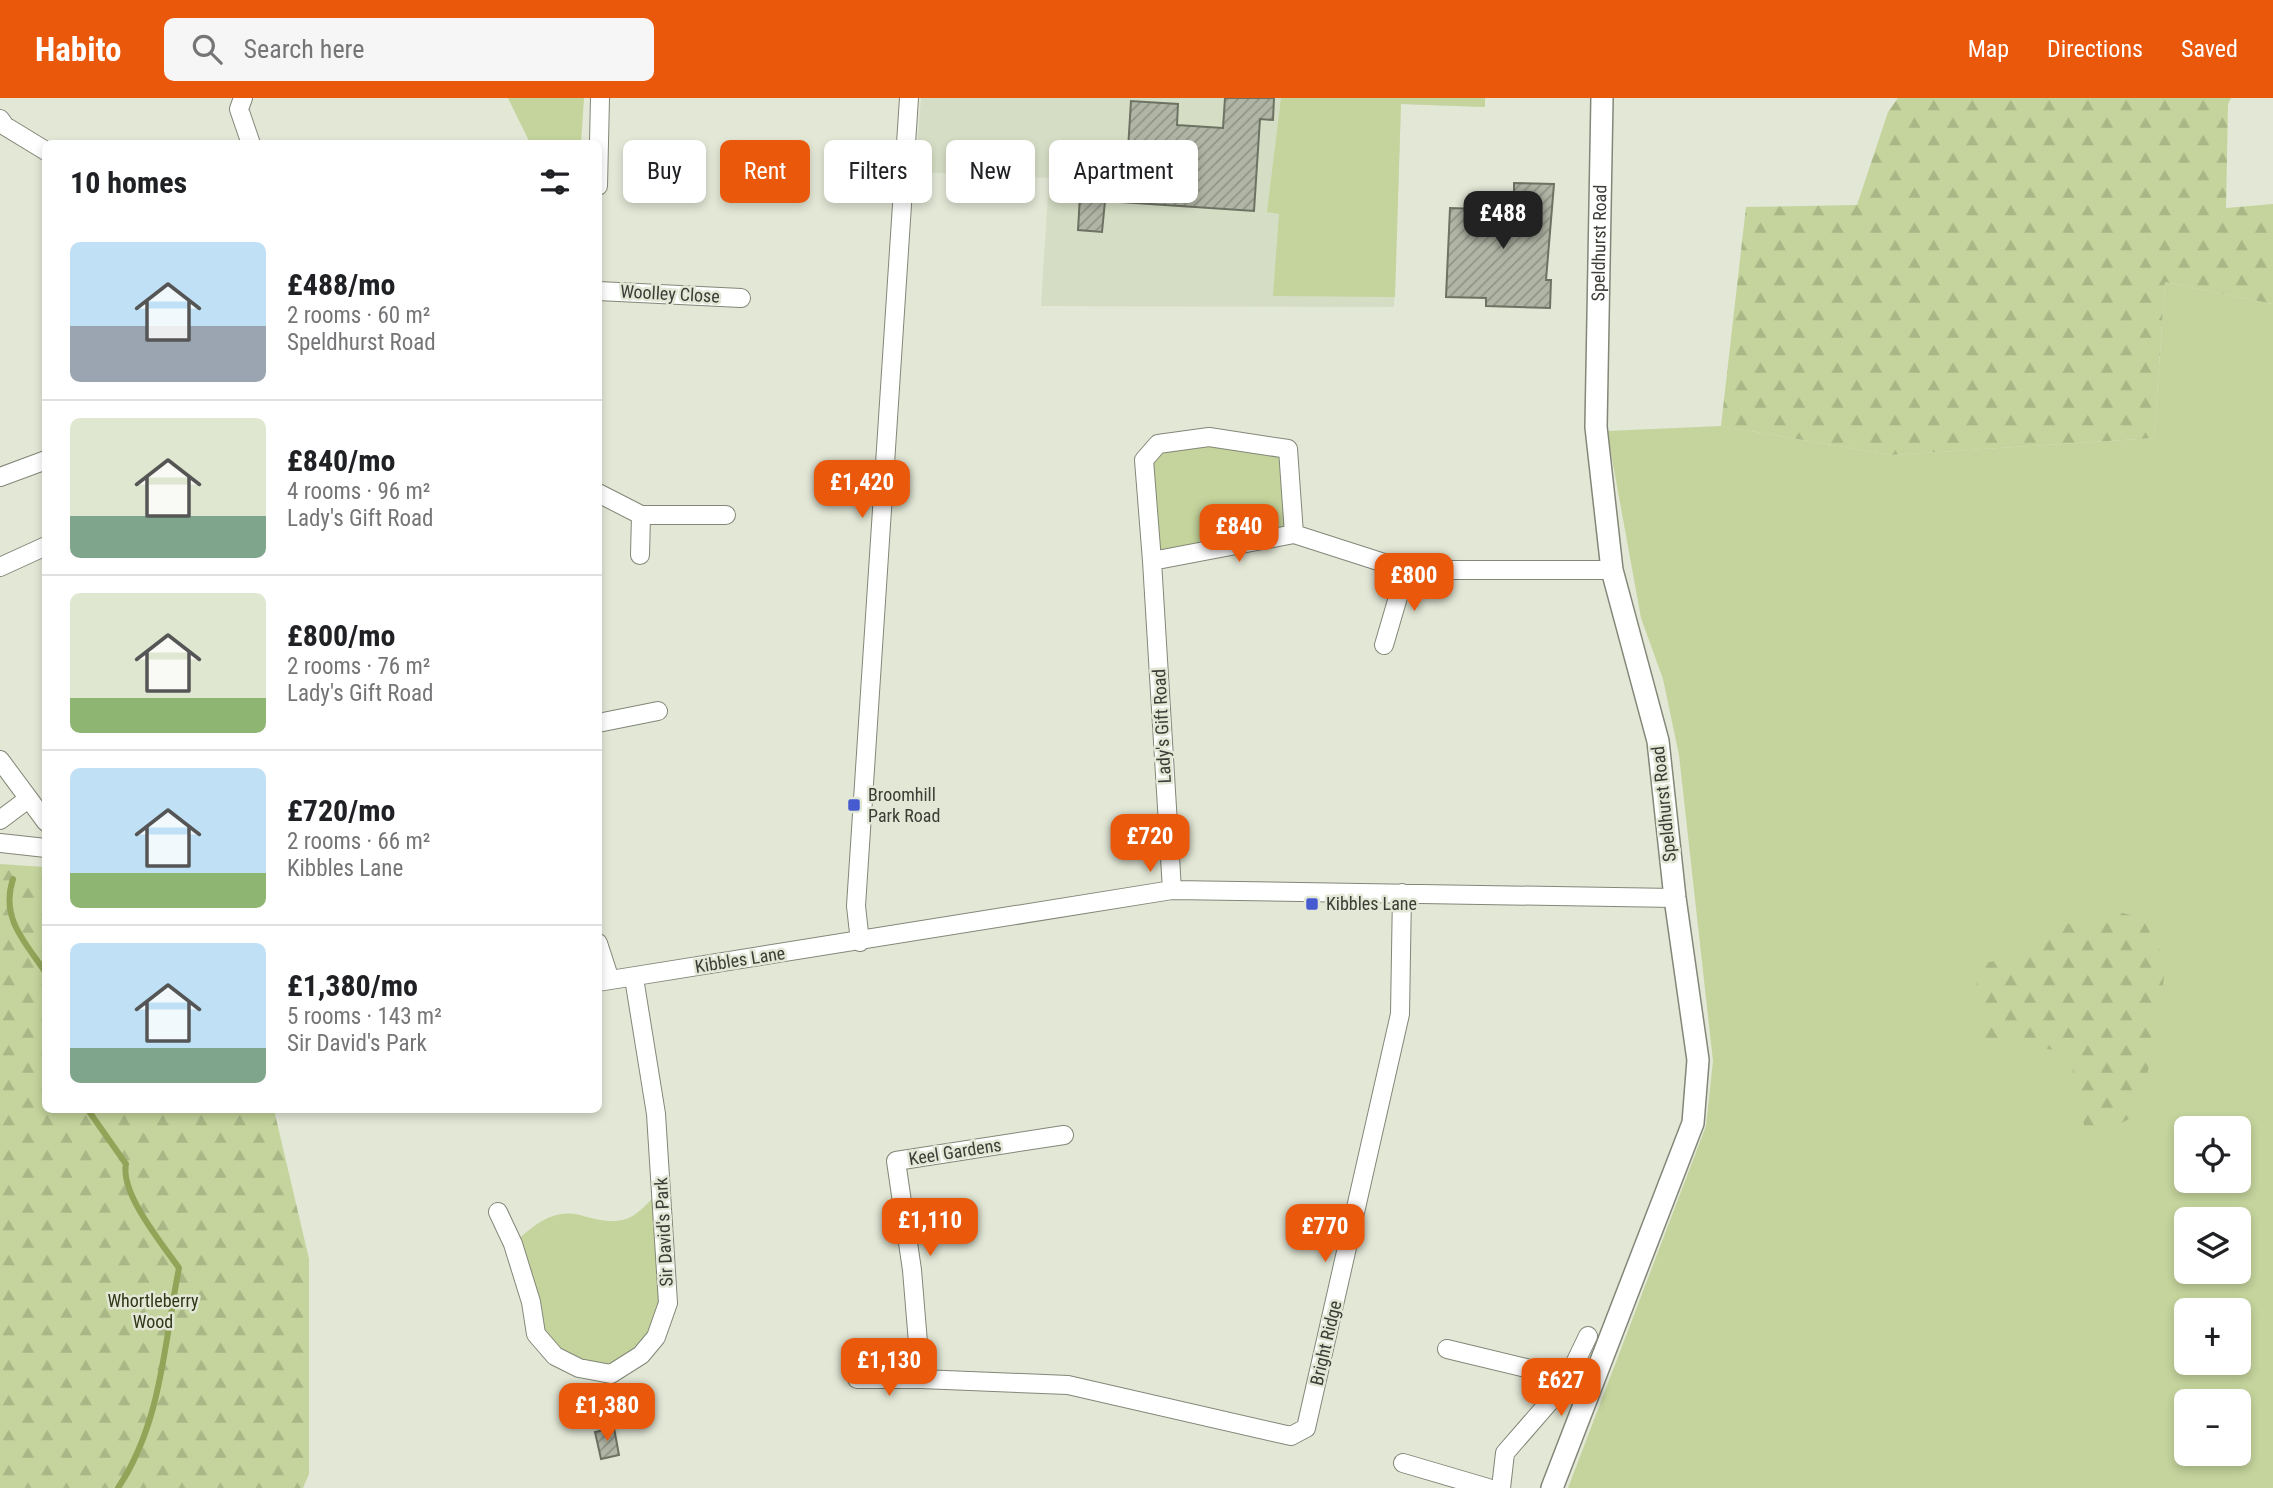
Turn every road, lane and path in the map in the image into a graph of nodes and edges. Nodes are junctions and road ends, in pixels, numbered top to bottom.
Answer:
1 (243, 98) edge
2 (600, 98) edge
3 (909, 98) edge
4 (1602, 98) edge
5 (0, 119) edge
6 (250, 140) edge
7 (599, 140) edge
8 (42, 149) edge
9 (602, 291) edge
10 (741, 298) dead end
11 (42, 461) edge
12 (0, 477) edge
13 (602, 495) edge
14 (641, 515) junction
15 (726, 515) dead end
16 (1294, 534) junction
17 (42, 549) edge
18 (640, 555) dead end
19 (1152, 561) junction
20 (0, 567) edge
21 (1406, 570) junction
22 (1612, 570) junction
23 (1384, 645) dead end
24 (658, 711) dead end
25 (602, 722) edge
26 (0, 760) edge
27 (28, 799) junction
28 (42, 816) edge
29 (0, 820) edge
30 (0, 843) edge
31 (42, 848) edge
32 (1171, 890) junction
33 (1402, 893) junction
34 (1675, 898) junction
35 (860, 942) junction
36 (634, 978) junction
37 (604, 981) edge
38 (1064, 1135) dead end
39 (498, 1212) dead end
40 (1588, 1336) dead end
41 (1447, 1349) dead end
42 (1568, 1378) junction
43 (921, 1379) junction
44 (857, 1380) dead end
45 (1403, 1463) dead end
46 (1488, 1488) edge
47 (1501, 1488) edge
48 (1552, 1488) edge

1 - 6 street
2 - 7 street
3 - 35 street
4 - 22 street, Speldhurst Road
5 - 8 street
9 - 10 street, Woolley Close
11 - 12 street
13 - 14 street
14 - 15 street
14 - 18 street
16 - 19 street
16 - 19 street, Lady's Gift Road
16 - 21 street
17 - 20 street
19 - 32 street, Lady's Gift Road
21 - 22 street
21 - 23 street
22 - 34 street, Speldhurst Road
24 - 25 street
26 - 27 street
27 - 28 street
27 - 29 street
30 - 31 street
32 - 33 street, Kibbles Lane
32 - 35 street, Kibbles Lane
33 - 34 street, Kibbles Lane
33 - 43 street, Bright Ridge
34 - 48 street, Speldhurst Road
35 - 36 street, Kibbles Lane
36 - 37 street, Kibbles Lane
36 - 39 street, Sir David's Park
38 - 43 street, Keel Gardens
40 - 42 street
41 - 42 street
42 - 47 street
43 - 44 street
45 - 46 street

